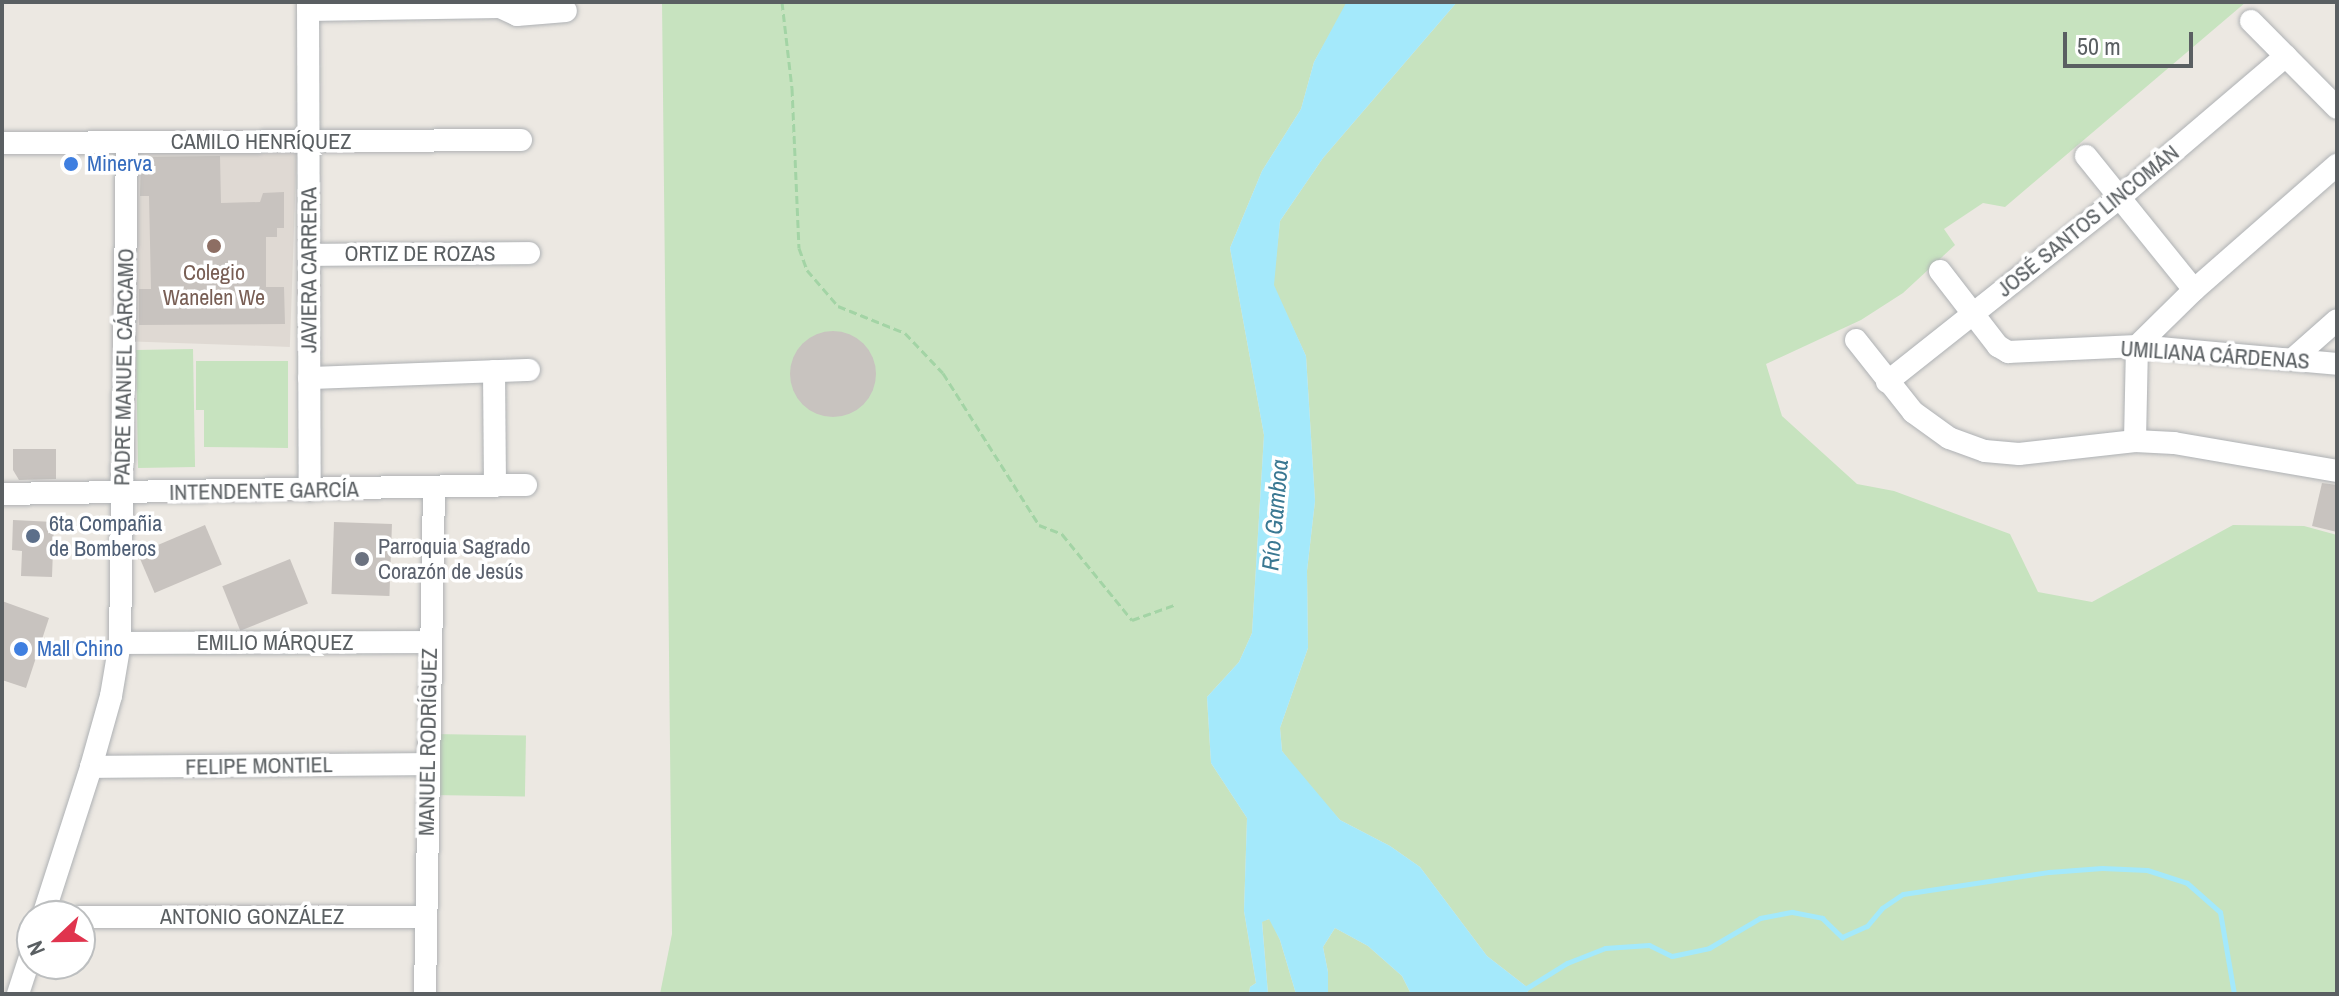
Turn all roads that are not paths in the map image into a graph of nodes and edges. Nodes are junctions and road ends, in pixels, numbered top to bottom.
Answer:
1 (308, 6) edge
2 (566, 11) dead end
3 (2251, 21) dead end
4 (2286, 56) junction
5 (2337, 108) edge
6 (521, 140) dead end
7 (309, 141) junction
8 (127, 142) junction
9 (2, 143) edge
10 (2086, 156) dead end
11 (2337, 165) edge
12 (2119, 198) junction
13 (529, 253) dead end
14 (310, 255) junction
15 (1940, 271) dead end
16 (2194, 290) junction
17 (1974, 313) junction
18 (2337, 320) edge
19 (1856, 340) dead end
20 (2137, 346) junction
21 (2294, 358) junction
22 (2337, 364) edge
23 (529, 370) dead end
24 (494, 371) junction
25 (309, 378) junction
26 (1887, 382) junction
27 (2135, 441) junction
28 (2337, 471) edge
29 (526, 485) dead end
30 (495, 486) junction
31 (434, 489) junction
32 (310, 490) junction
33 (123, 493) junction
34 (2, 494) edge
35 (430, 642) junction
36 (120, 643) junction
37 (427, 764) junction
38 (91, 767) junction
39 (48, 900) edge
40 (96, 917) edge
41 (425, 917) junction
42 (425, 994) edge

1 - 2 street
1 - 7 street, JAVIERA CARRERA
3 - 4 street
4 - 5 street
4 - 12 street, JOSÉ SANTOS LINCOMÁN
6 - 7 street, CAMILO HENRÍQUEZ
7 - 8 street, CAMILO HENRÍQUEZ
7 - 14 street, JAVIERA CARRERA
8 - 9 street, CAMILO HENRÍQUEZ
8 - 33 street, PADRE MANUEL CÁRCAMO
10 - 12 street
11 - 16 street
12 - 16 street
12 - 17 street, JOSÉ SANTOS LINCOMÁN
13 - 14 street, ORTIZ DE ROZAS
14 - 25 street, JAVIERA CARRERA
15 - 17 street, UMILIANA CÁRDENAS
16 - 20 street
17 - 20 street, UMILIANA CÁRDENAS
17 - 26 street, JOSÉ SANTOS LINCOMÁN
18 - 21 street
19 - 26 street
20 - 21 street, UMILIANA CÁRDENAS
20 - 27 street
21 - 22 street, UMILIANA CÁRDENAS
23 - 24 street
24 - 25 street
24 - 30 street
25 - 32 street, JAVIERA CARRERA
26 - 27 street
27 - 28 street
29 - 30 street, INTENDENTE GARCÍA
30 - 31 street, INTENDENTE GARCÍA
31 - 32 street, INTENDENTE GARCÍA
31 - 35 street, MANUEL RODRÍGUEZ
32 - 33 street, INTENDENTE GARCÍA
33 - 34 street, INTENDENTE GARCÍA
33 - 36 street, PADRE MANUEL CÁRCAMO
35 - 36 street, EMILIO MÁRQUEZ
35 - 37 street, MANUEL RODRÍGUEZ
36 - 38 street, PADRE MANUEL CÁRCAMO
37 - 38 street, FELIPE MONTIEL
37 - 41 street, MANUEL RODRÍGUEZ
38 - 39 street, PADRE MANUEL CÁRCAMO
40 - 41 street, ANTONIO GONZÁLEZ
41 - 42 street, MANUEL RODRÍGUEZ

